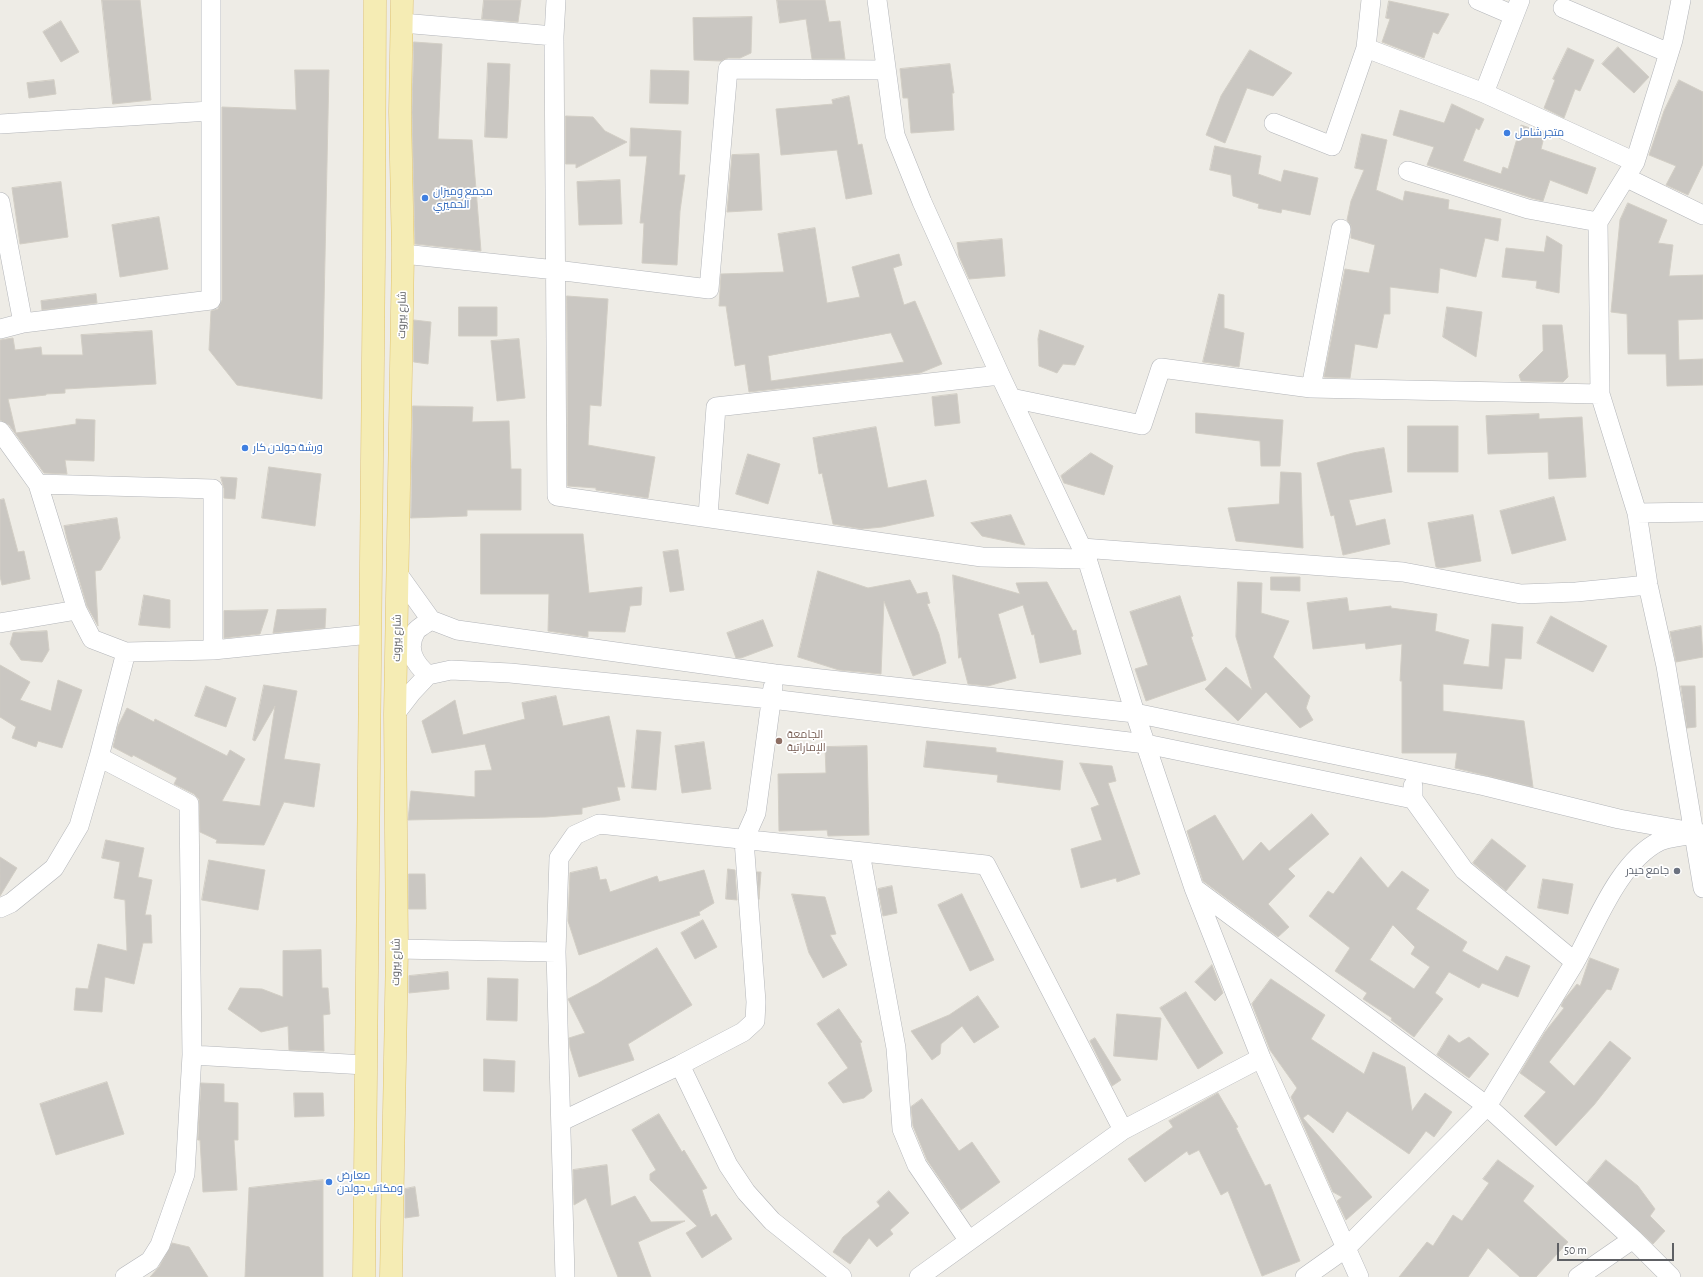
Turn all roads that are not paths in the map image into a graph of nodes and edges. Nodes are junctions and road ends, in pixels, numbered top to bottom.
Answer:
1 (211, 0) edge
2 (375, 0) edge
3 (402, 0) edge
4 (556, 0) edge
5 (877, 0) edge
6 (1371, 0) edge
7 (1478, 0) edge
8 (1681, 0) edge
9 (1516, 8) edge
10 (1563, 8) dead end
11 (402, 23) junction
12 (554, 36) junction
13 (1366, 48) junction
14 (1669, 53) junction
15 (886, 70) junction
16 (1484, 93) junction
17 (210, 111) junction
18 (374, 111) junction
19 (400, 112) junction
20 (1274, 123) dead end
21 (0, 124) edge
22 (1631, 170) junction
23 (1408, 171) dead end
24 (0, 202) edge
25 (1703, 215) edge
26 (1598, 222) junction
27 (1342, 229) dead end
28 (402, 254) junction
29 (556, 270) junction
30 (23, 323) junction
31 (0, 329) edge
32 (1000, 375) junction
33 (1311, 388) junction
34 (1600, 394) junction
35 (1011, 398) junction
36 (0, 431) edge
37 (38, 484) junction
38 (1703, 512) edge
39 (1637, 513) junction
40 (708, 516) junction
41 (1085, 554) junction
42 (398, 574) junction
43 (1648, 585) junction
44 (77, 610) junction
45 (431, 620) junction
46 (0, 623) edge
47 (370, 634) junction
48 (213, 650) junction
49 (126, 652) junction
50 (775, 674) junction
51 (428, 675) junction
52 (771, 699) junction
53 (1135, 713) junction
54 (395, 714) junction
55 (1146, 744) junction
56 (99, 757) junction
57 (1414, 773) junction
58 (1413, 799) junction
59 (1700, 831) edge
60 (744, 840) junction
61 (860, 853) junction
62 (1194, 888) junction
63 (1703, 888) edge
64 (0, 908) edge
65 (397, 949) junction
66 (556, 952) junction
67 (1575, 962) junction
68 (192, 1055) junction
69 (1261, 1058) junction
70 (365, 1065) junction
71 (680, 1065) junction
72 (1487, 1106) junction
73 (562, 1121) junction
74 (1123, 1130) junction
75 (365, 1229) junction
76 (391, 1229) junction
77 (1633, 1239) junction
78 (969, 1241) junction
79 (1346, 1248) junction
80 (125, 1277) edge
81 (364, 1277) edge
82 (391, 1277) edge
83 (565, 1277) edge
84 (842, 1277) edge
85 (919, 1277) edge
86 (1305, 1277) edge
87 (1359, 1277) edge
88 (1578, 1277) edge
89 (1671, 1277) edge

1 - 17 street
2 - 18 main road
3 - 11 main road, شارع بيروت
4 - 12 street
5 - 15 street
6 - 13 street
7 - 9 street
8 - 14 street
9 - 16 street
10 - 14 street
11 - 12 street
11 - 19 main road, شارع بيروت
12 - 29 street
13 - 16 street
13 - 20 street
14 - 22 street
15 - 29 street
15 - 32 street
16 - 22 street
17 - 21 street
17 - 30 street
18 - 19 main road
18 - 47 main road
19 - 28 main road, شارع بيروت
22 - 25 street
22 - 26 street
23 - 26 street
24 - 30 street
26 - 34 street
27 - 33 street
28 - 29 street
28 - 42 main road, شارع بيروت
29 - 40 street
30 - 31 street
32 - 35 street
32 - 40 street
33 - 34 street
33 - 35 street
34 - 39 street
35 - 41 street
36 - 37 street
37 - 44 street
37 - 48 street
38 - 39 street
39 - 43 street
40 - 41 street
41 - 43 street
41 - 53 street
42 - 45 street
42 - 54 main road, شارع بيروت
43 - 59 street
44 - 46 street
44 - 49 street
45 - 50 street
45 - 51 street
47 - 48 street
47 - 70 main road
48 - 49 street
49 - 56 street
50 - 52 street
50 - 53 street
51 - 52 street
51 - 54 street
52 - 55 street
52 - 60 street
53 - 55 street
53 - 57 street
54 - 65 main road, شارع بيروت
55 - 58 street
55 - 62 street
56 - 64 street
56 - 68 street
57 - 58 street
57 - 59 street
58 - 67 street
59 - 63 street
59 - 67 street
60 - 61 street
60 - 66 street
60 - 71 street
61 - 74 street
61 - 78 street
62 - 69 street
62 - 72 street
65 - 66 street
65 - 76 main road, شارع بيروت
66 - 73 street
67 - 72 street
68 - 70 street
68 - 80 street
69 - 74 street
69 - 79 street
70 - 75 main road
71 - 73 street
71 - 84 street
72 - 77 street
72 - 79 street
73 - 83 street
74 - 78 street
75 - 76 main road
75 - 81 main road
76 - 82 main road, شارع بيروت
77 - 88 street
77 - 89 street
78 - 85 street
79 - 86 street
79 - 87 street

